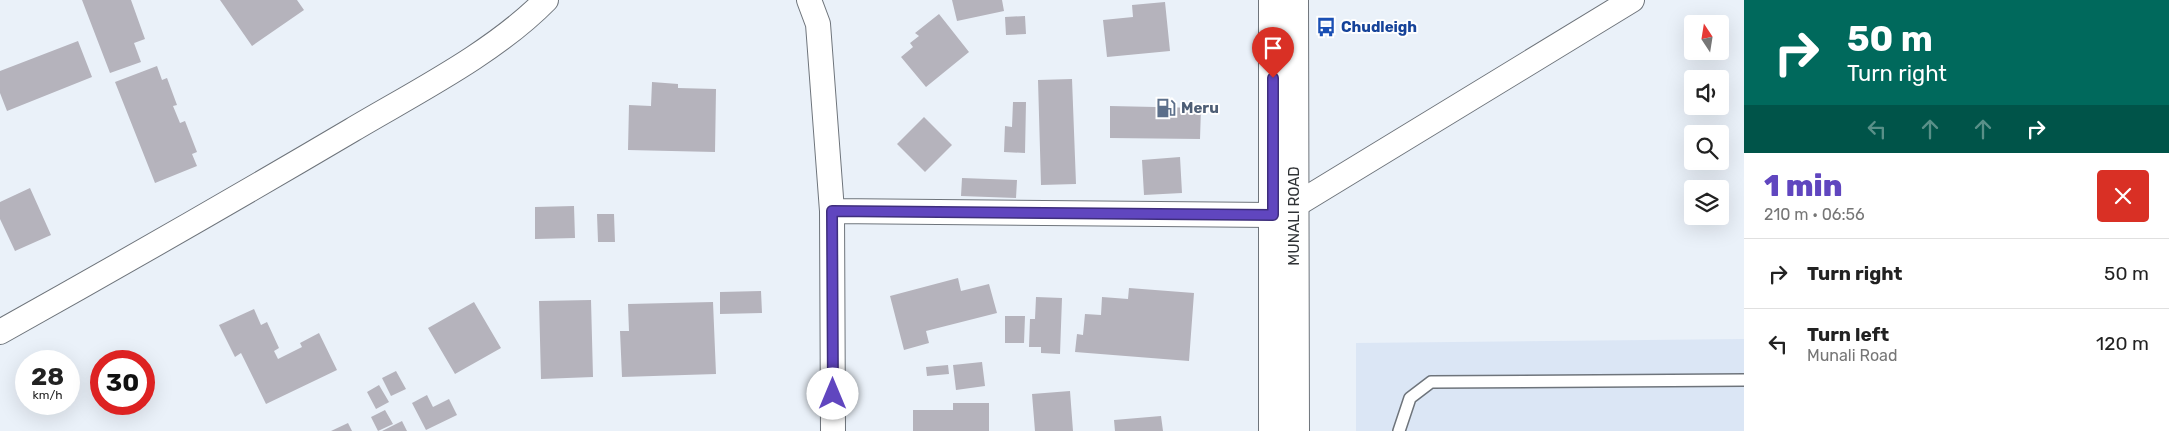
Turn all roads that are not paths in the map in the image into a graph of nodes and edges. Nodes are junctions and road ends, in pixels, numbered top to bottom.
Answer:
1 (546, 0) edge
2 (809, 0) edge
3 (1273, 0) edge
4 (1294, 0) edge
5 (1632, 0) edge
6 (832, 211) junction
7 (1284, 211) junction
8 (0, 332) edge
9 (1744, 380) edge
10 (833, 431) edge
11 (1273, 431) edge
12 (1296, 431) edge
13 (1399, 431) edge

1 - 8 street
2 - 6 street
3 - 7 main road, MUNALI ROAD
4 - 7 main road, MUNALI ROAD
5 - 7 street
6 - 7 street
6 - 10 street
7 - 11 main road, MUNALI ROAD
7 - 12 main road, MUNALI ROAD
9 - 13 lane

